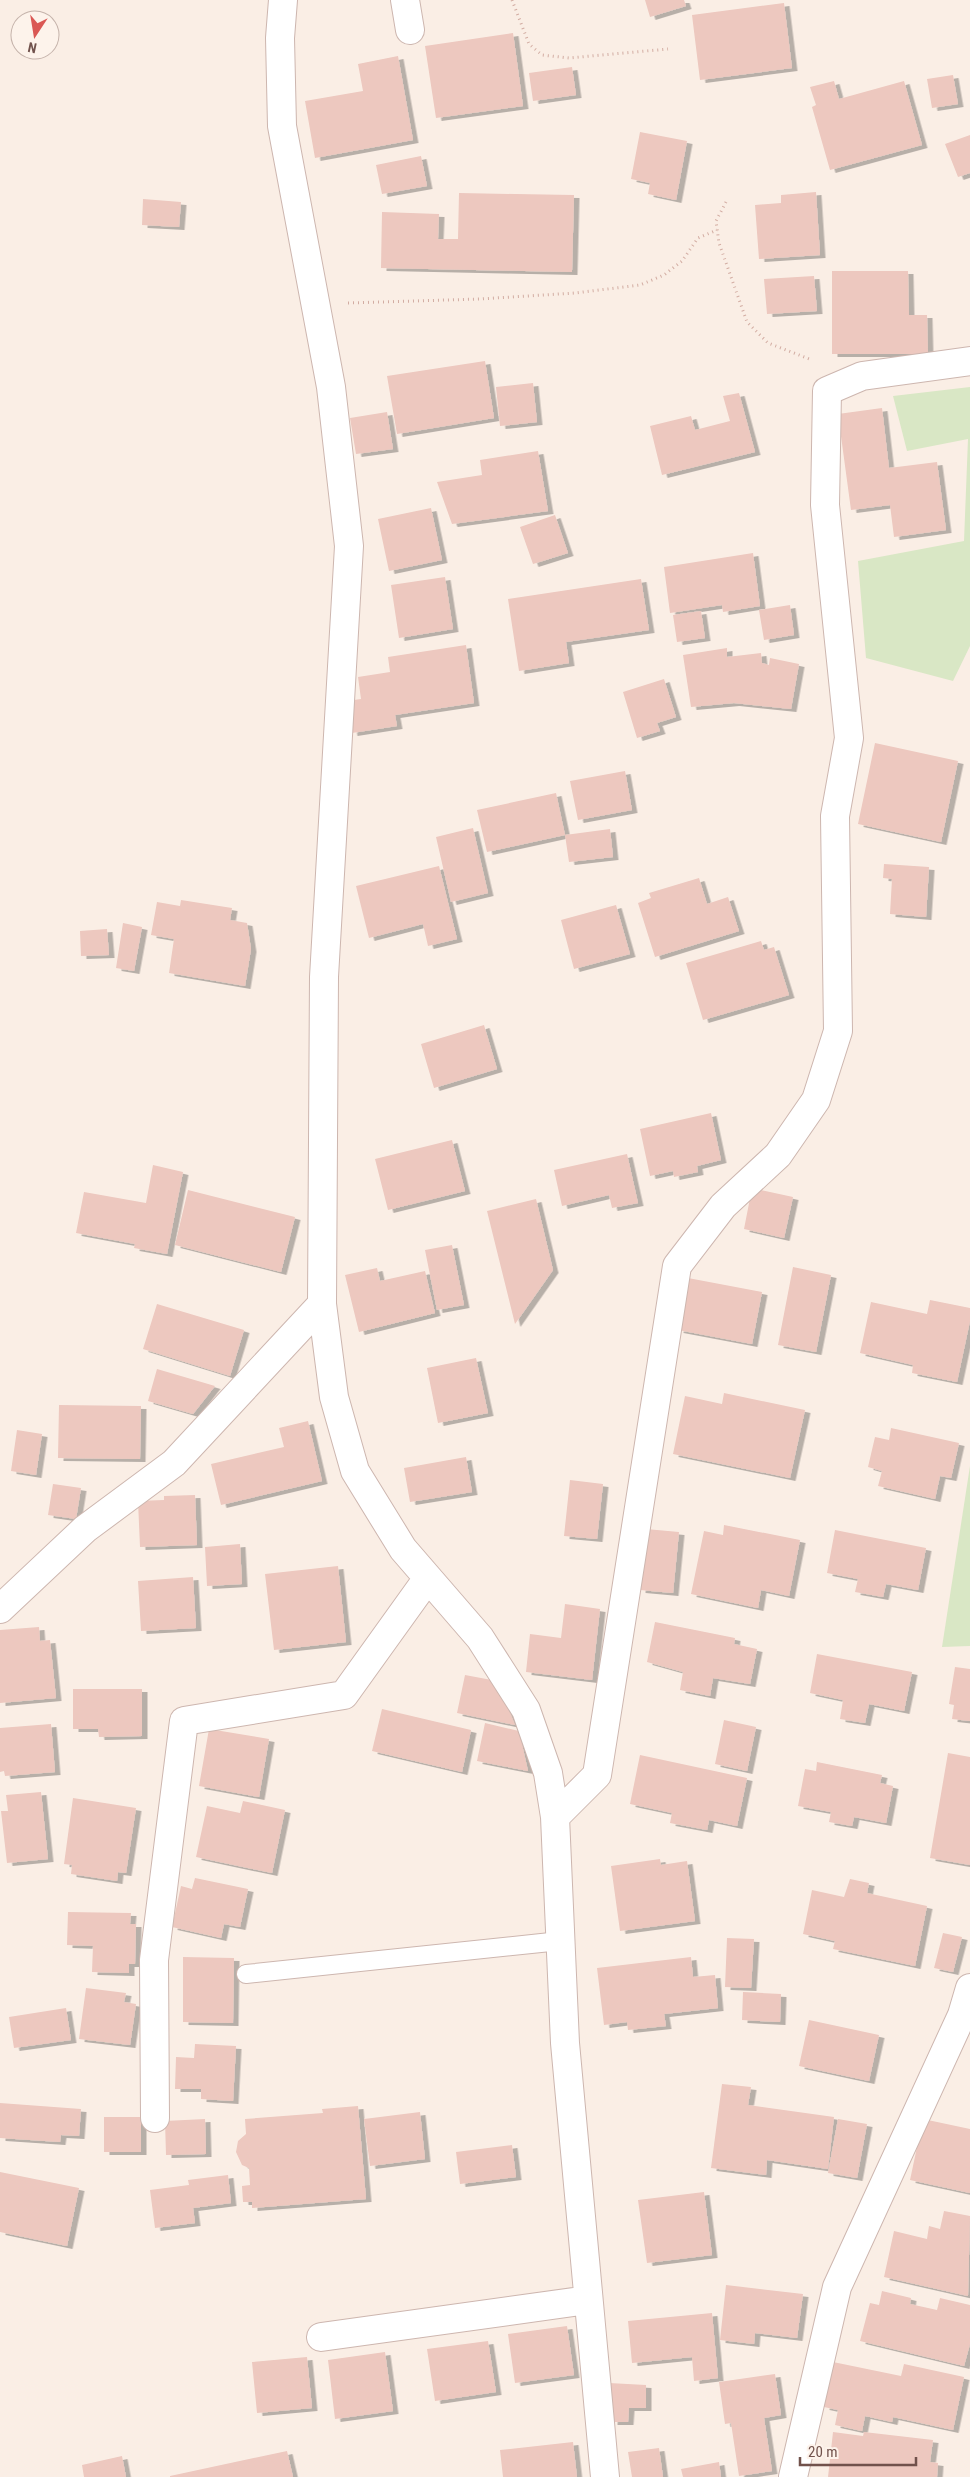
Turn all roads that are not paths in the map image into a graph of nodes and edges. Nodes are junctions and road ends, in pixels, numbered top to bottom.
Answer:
1 (283, 0) edge
2 (405, 0) edge
3 (410, 30) dead end
4 (970, 362) edge
5 (322, 1304) junction
6 (428, 1578) junction
7 (0, 1609) edge
8 (554, 1817) junction
9 (560, 1941) junction
10 (246, 1974) dead end
11 (970, 1988) edge
12 (155, 2118) dead end
13 (588, 2300) junction
14 (321, 2337) dead end
15 (605, 2477) edge
16 (793, 2477) edge

1 - 5 street
2 - 3 street
4 - 8 street
5 - 6 street
5 - 7 street
6 - 8 street
6 - 12 street
8 - 9 street
9 - 10 lane
9 - 13 street
11 - 16 street
13 - 14 street
13 - 15 street

